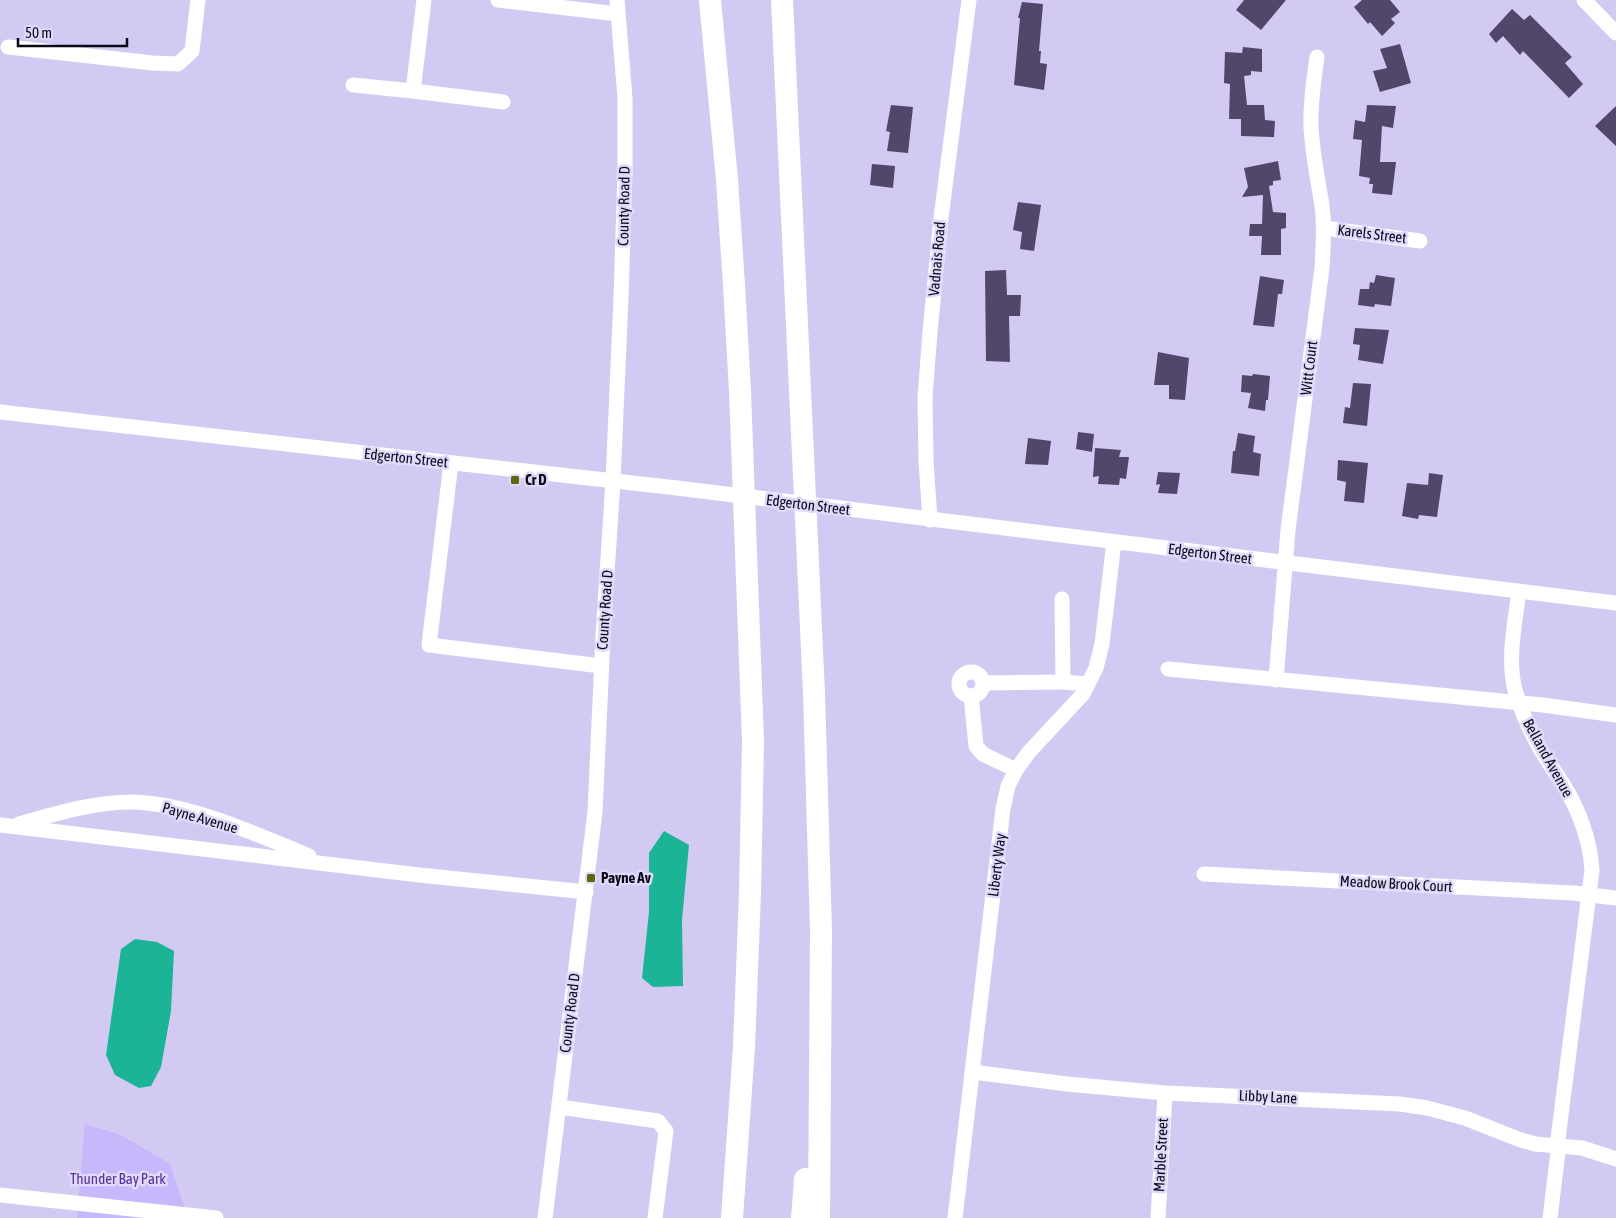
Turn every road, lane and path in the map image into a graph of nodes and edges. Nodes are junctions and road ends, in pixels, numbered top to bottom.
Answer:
1 (198, 0) edge
2 (424, 0) edge
3 (498, 0) edge
4 (710, 0) edge
5 (720, 0) edge
6 (782, 0) edge
7 (969, 0) edge
8 (1584, 0) edge
9 (618, 7) edge
10 (1616, 34) edge
11 (8, 47) dead end
12 (1317, 57) dead end
13 (718, 74) junction
14 (354, 85) dead end
15 (413, 91) junction
16 (502, 102) dead end
17 (1324, 228) junction
18 (1420, 240) dead end
19 (0, 412) edge
20 (452, 463) junction
21 (613, 481) junction
22 (930, 520) junction
23 (1114, 542) junction
24 (1285, 562) junction
25 (1519, 592) junction
26 (1062, 599) dead end
27 (1616, 603) edge
28 (601, 666) junction
29 (1168, 669) dead end
30 (1276, 680) junction
31 (1063, 682) junction
32 (983, 683) junction
33 (1088, 684) junction
34 (971, 696) junction
35 (1520, 704) junction
36 (1616, 715) edge
37 (1016, 770) junction
38 (5, 825) edge
39 (327, 864) junction
40 (1204, 874) dead end
41 (586, 892) junction
42 (1589, 894) junction
43 (1616, 898) edge
44 (821, 932) junction
45 (972, 1072) junction
46 (1165, 1092) junction
47 (559, 1107) junction
48 (1558, 1147) junction
49 (1616, 1159) edge
50 (0, 1195) edge
51 (216, 1218) edge
52 (545, 1218) edge
53 (655, 1218) edge
54 (732, 1218) edge
55 (802, 1218) edge
56 (818, 1218) edge
57 (954, 1218) edge
58 (1158, 1218) edge
59 (1550, 1218) edge

1 - 11 street
2 - 15 street
3 - 9 street
4 - 13 highway
5 - 13 highway
6 - 44 highway
7 - 22 street, Vadnais Road
8 - 10 street
9 - 21 street, County Road D
12 - 17 street, Witt Court
13 - 54 highway
14 - 15 street
15 - 16 street
17 - 18 street, Karels Street
17 - 24 street, Witt Court
19 - 20 street, Edgerton Street
20 - 21 street, Edgerton Street
20 - 28 street
21 - 22 street, Edgerton Street
21 - 28 street, County Road D
22 - 23 street, Edgerton Street
23 - 24 street, Edgerton Street
23 - 33 street, Liberty Way
24 - 25 street, Edgerton Street
24 - 30 street, Witt Court
25 - 27 street, Edgerton Street
25 - 35 street, Belland Avenue
26 - 31 street
28 - 41 street, County Road D
29 - 30 street
30 - 35 street
31 - 32 street
31 - 33 street
32 - 34 street
32 - 34 street
33 - 37 street, Liberty Way
34 - 37 street
35 - 36 street
35 - 42 street, Belland Avenue
37 - 45 street, Liberty Way
38 - 39 street, Payne Avenue
38 - 39 street, Payne Avenue
39 - 41 street, Payne Avenue
40 - 42 street, Meadow Brook Court
41 - 47 street, County Road D
42 - 43 street
42 - 48 street, Belland Avenue
44 - 55 highway
44 - 56 highway
45 - 46 street, Libby Lane
45 - 57 street, Liberty Way
46 - 48 street, Libby Lane
46 - 58 street, Marble Street
47 - 52 street, County Road D
47 - 53 street
48 - 49 street
48 - 59 street, Belland Avenue
50 - 51 street

